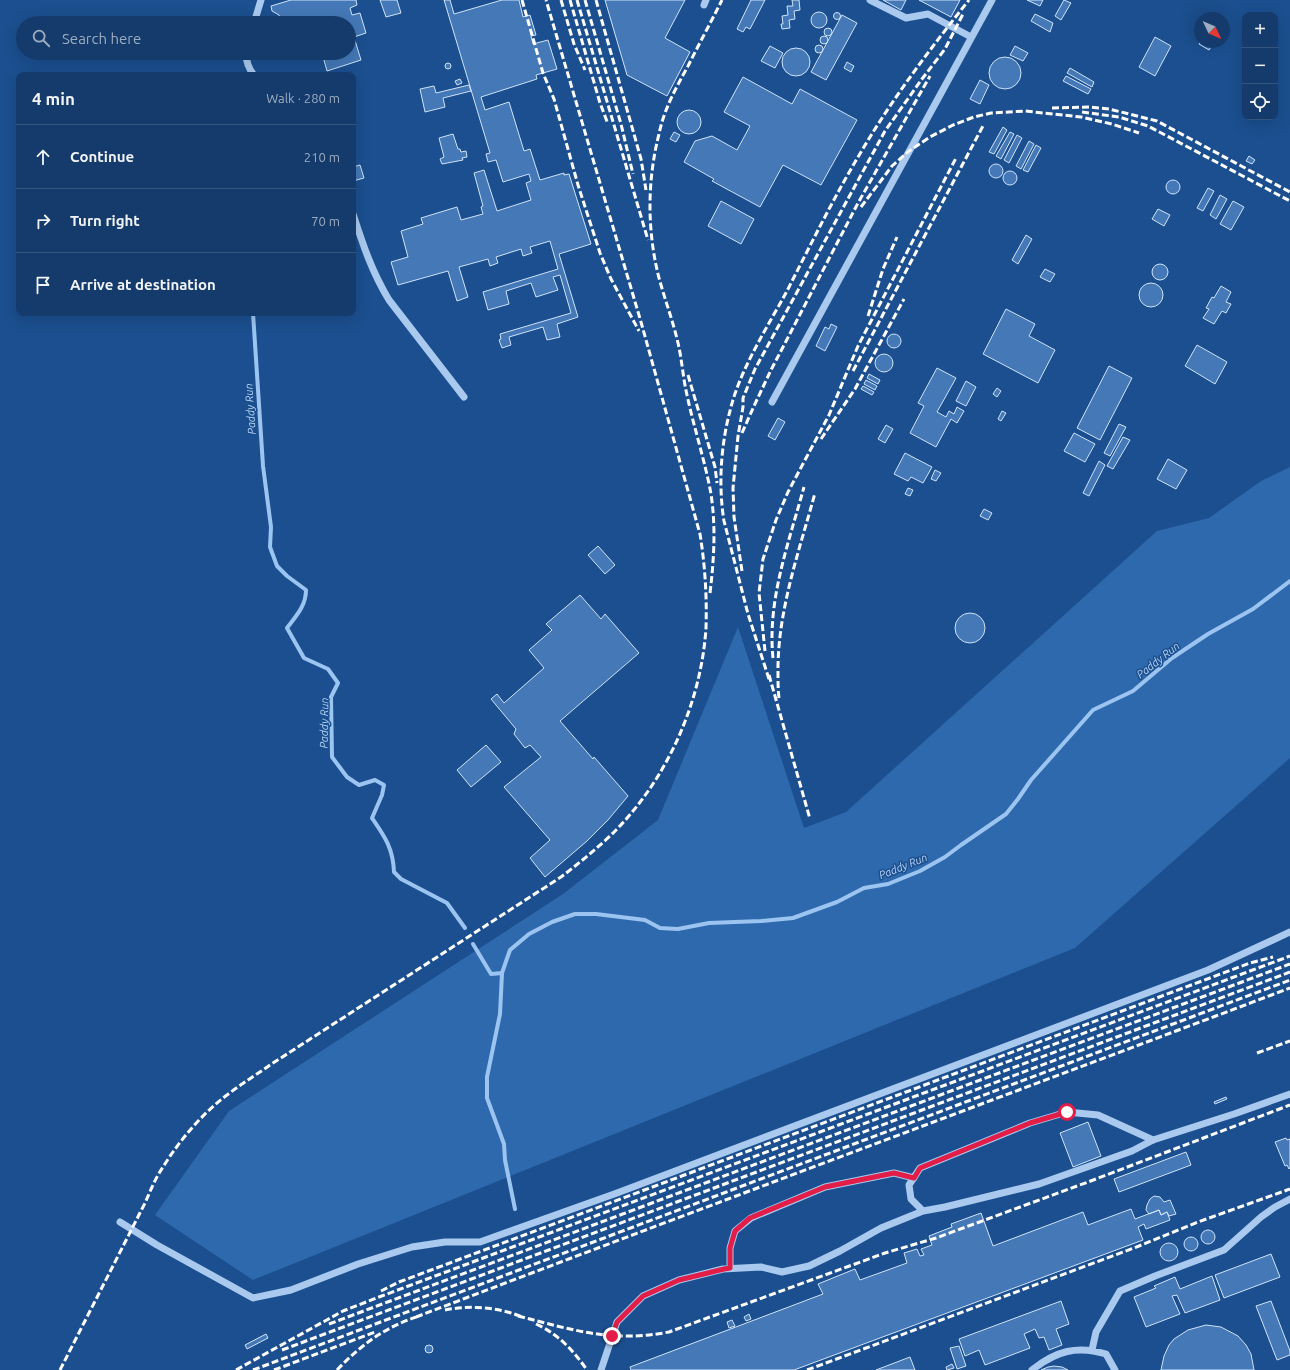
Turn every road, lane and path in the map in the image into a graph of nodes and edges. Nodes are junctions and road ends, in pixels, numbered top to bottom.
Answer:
1 (261, 0) edge
2 (870, 0) edge
3 (992, 0) edge
4 (256, 16) edge
5 (971, 37) junction
6 (246, 60) edge
7 (252, 72) edge
8 (356, 223) edge
9 (464, 397) dead end
10 (772, 402) dead end
11 (1290, 932) edge
12 (1290, 1094) edge
13 (1153, 1140) junction
14 (914, 1178) junction
15 (1290, 1199) edge
16 (924, 1211) junction
17 (120, 1222) dead end
18 (730, 1268) junction
19 (1092, 1350) junction
20 (601, 1370) edge
21 (1032, 1370) edge
22 (1115, 1370) edge

1 - 4 lane
2 - 5 lane
3 - 5 lane
5 - 10 lane
6 - 7 lane
8 - 9 lane
11 - 17 lane
12 - 13 lane
13 - 14 lane
13 - 16 lane
14 - 16 lane
14 - 18 lane
15 - 19 lane
16 - 18 lane
18 - 20 lane
19 - 21 lane
19 - 22 lane

